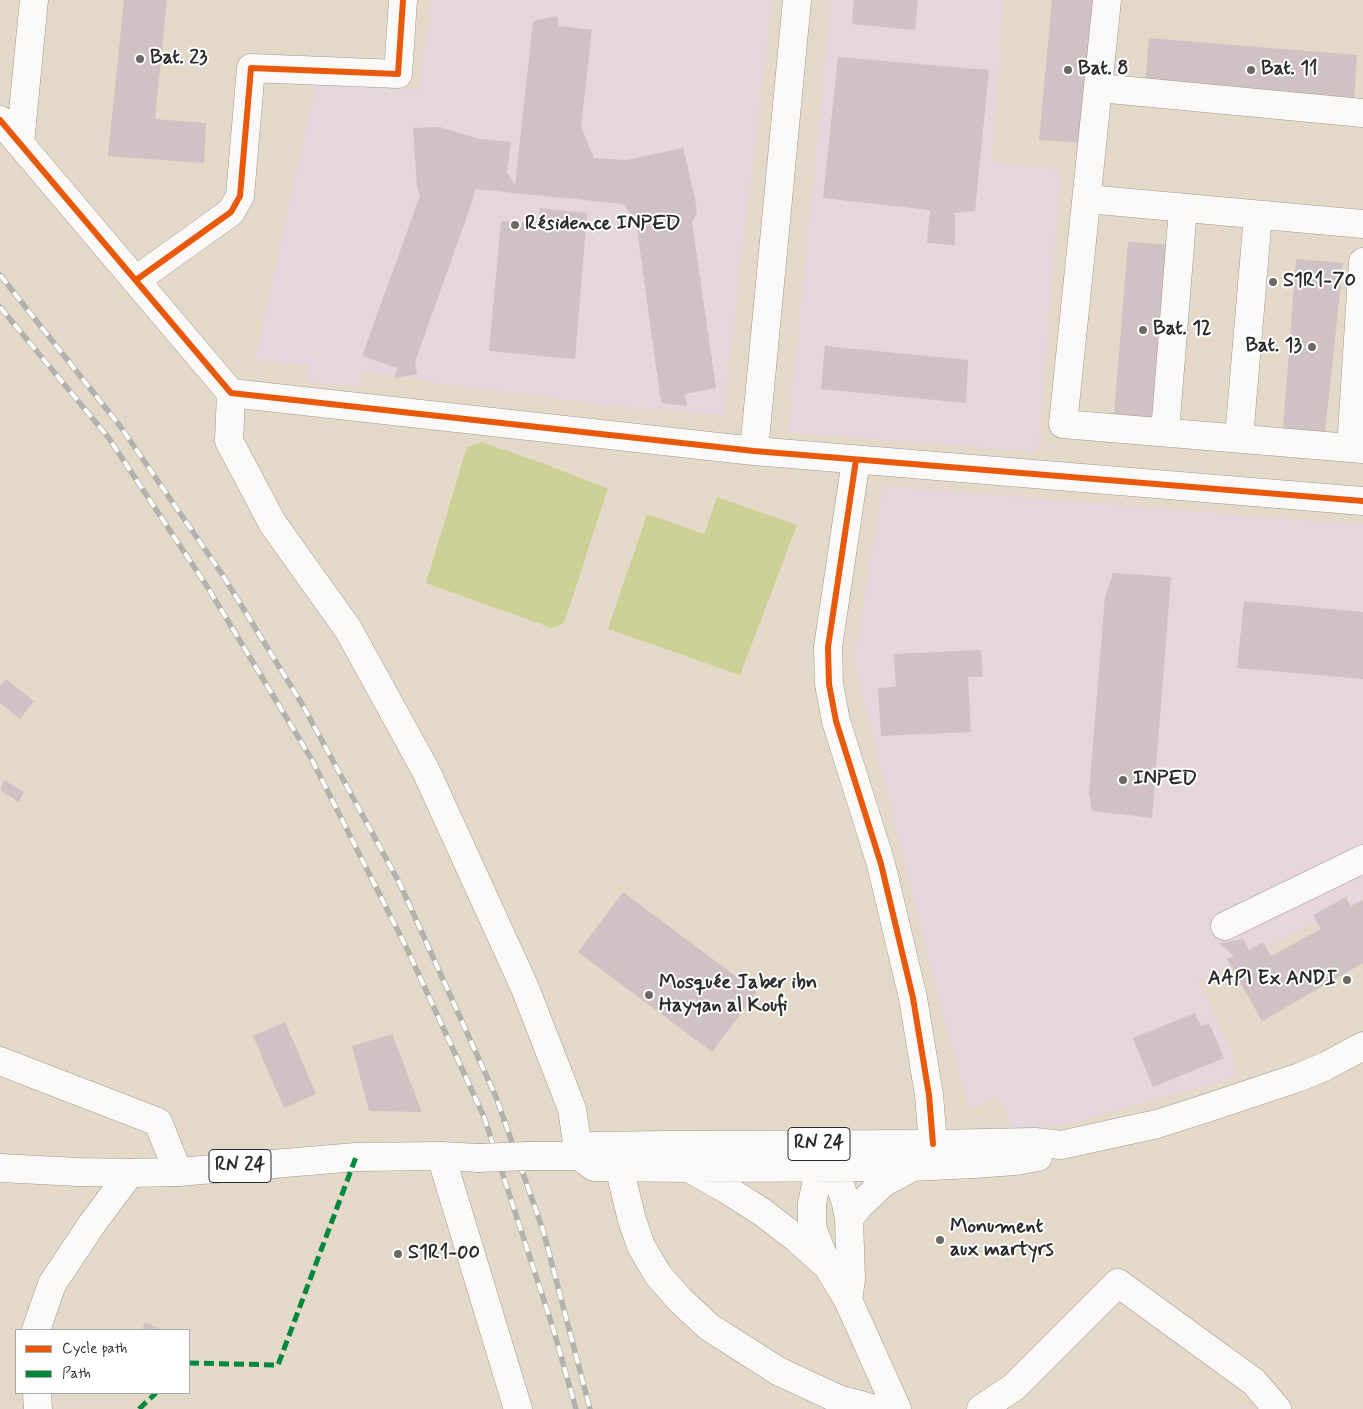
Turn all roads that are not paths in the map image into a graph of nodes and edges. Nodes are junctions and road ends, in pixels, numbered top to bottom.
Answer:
1 (34, 0) edge
2 (403, 0) edge
3 (797, 0) edge
4 (1107, 0) edge
5 (1098, 88) junction
6 (1363, 113) edge
7 (0, 120) edge
8 (20, 143) junction
9 (1087, 199) junction
10 (1183, 208) junction
11 (1258, 214) junction
12 (1363, 224) edge
13 (1363, 262) edge
14 (136, 280) junction
15 (231, 393) junction
16 (1165, 432) junction
17 (1239, 438) junction
18 (1357, 448) edge
19 (754, 452) junction
20 (856, 460) junction
21 (1363, 501) edge
22 (1363, 859) edge
23 (1225, 926) dead end
24 (1363, 1046) edge
25 (0, 1061) edge
26 (933, 1144) junction
27 (1062, 1145) junction
28 (441, 1156) junction
29 (579, 1156) junction
30 (826, 1160) junction
31 (912, 1167) junction
32 (0, 1168) edge
33 (619, 1168) junction
34 (689, 1168) junction
35 (178, 1172) junction
36 (130, 1173) junction
37 (849, 1219) junction
38 (828, 1267) junction
39 (848, 1300) junction
40 (36, 1329) edge
41 (37, 1394) edge
42 (38, 1409) edge
43 (518, 1409) edge
44 (875, 1409) edge
45 (897, 1409) edge
46 (981, 1409) edge
47 (1277, 1409) edge

1 - 8 street
2 - 14 street
3 - 19 street
4 - 5 street
5 - 6 street
5 - 9 street
7 - 8 street
8 - 14 street
9 - 10 street
9 - 16 street
10 - 11 street
10 - 16 street
11 - 12 street
11 - 17 street
13 - 18 street
14 - 15 street
15 - 19 street
15 - 29 street
16 - 17 street
17 - 18 street
19 - 20 street
20 - 21 street
20 - 26 street
22 - 23 street
24 - 27 street, RN 24
25 - 35 street
26 - 27 street, RN 24
26 - 30 street, RN 24
27 - 31 street, RN 24
28 - 29 street, RN 24, bridge
28 - 35 street, RN 24
28 - 43 street
29 - 30 street, RN 24
29 - 33 street, RN 24
30 - 31 street, RN 24
30 - 34 street, RN 24
30 - 37 street
30 - 38 street
31 - 37 street
32 - 36 street, RN 24
33 - 34 street, RN 24
33 - 44 street
34 - 38 street
35 - 36 street, RN 24
36 - 40 street
37 - 39 street
38 - 39 street
39 - 45 street
41 - 42 street
46 - 47 street

